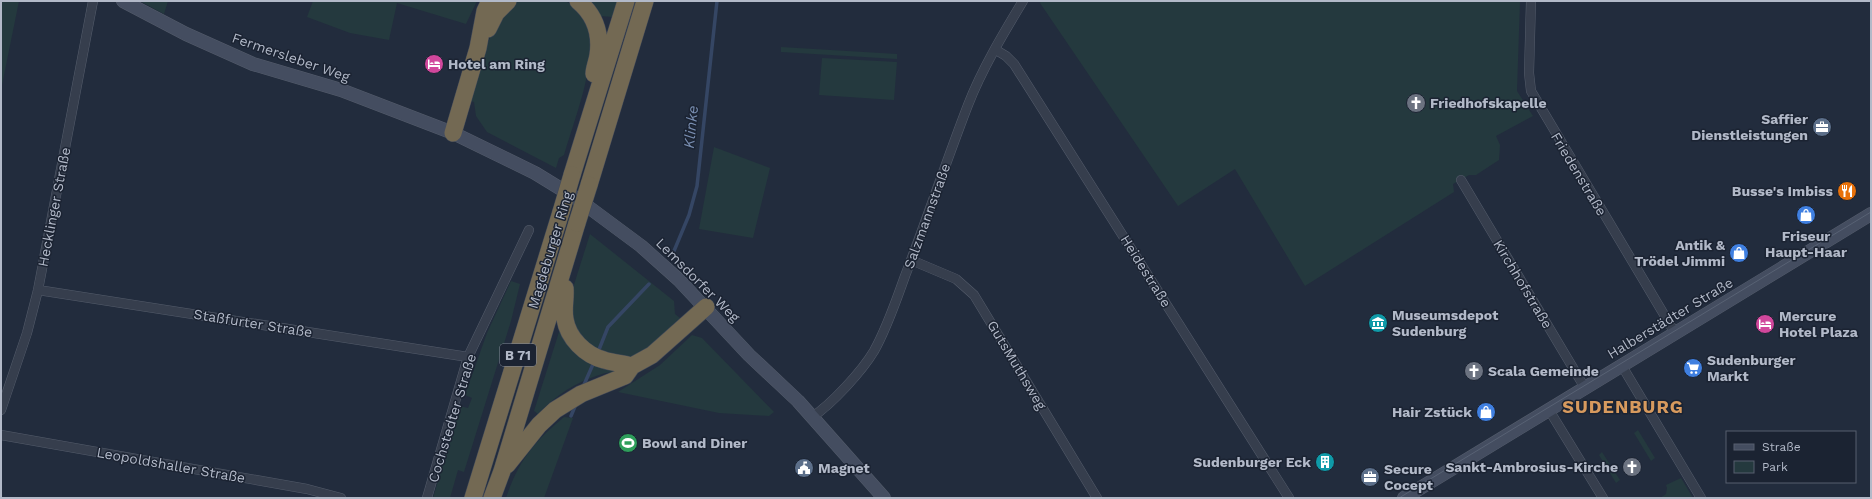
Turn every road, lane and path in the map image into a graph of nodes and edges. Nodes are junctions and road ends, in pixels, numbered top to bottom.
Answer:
1 (93, 1) edge
2 (123, 1) edge
3 (490, 1) edge
4 (508, 1) edge
5 (578, 1) edge
6 (626, 1) edge
7 (645, 1) edge
8 (1023, 1) edge
9 (1531, 1) edge
10 (478, 48) junction
11 (996, 50) junction
12 (595, 100) junction
13 (453, 133) junction
14 (1461, 180) dead end
15 (1871, 214) edge
16 (529, 230) dead end
17 (911, 260) junction
18 (563, 273) junction
19 (38, 290) junction
20 (706, 308) junction
21 (1675, 334) junction
22 (468, 357) junction
23 (626, 364) junction
24 (1622, 366) junction
25 (1586, 388) junction
26 (1, 410) edge
27 (1549, 410) junction
28 (812, 417) junction
29 (1, 435) edge
30 (502, 471) junction
31 (882, 497) edge
32 (341, 498) edge
33 (428, 498) edge
34 (473, 498) edge
35 (492, 498) edge
36 (1097, 498) edge
37 (1289, 498) edge
38 (1404, 498) edge
39 (1603, 498) edge
40 (1700, 498) edge

1 - 19 street, Hecklinger Straße
2 - 13 street, Fermersleber Weg
3 - 10 highway
4 - 10 highway
5 - 12 highway
6 - 12 highway, Magdeburger Ring / B 71
7 - 18 highway, Magdeburger Ring / B 71, bridge
8 - 11 street, Salzmannstraße
9 - 21 street, Friedenstraße
10 - 13 highway
11 - 17 street, Salzmannstraße
11 - 37 street, Heidestraße
12 - 34 highway, Magdeburger Ring / B 71, bridge
13 - 20 street, Lemsdorfer Weg
14 - 25 street, Kirchhofstraße
15 - 21 street, Halberstädter Straße
16 - 22 street, Cochstedter Straße
17 - 28 street, Salzmannstraße
17 - 36 street, GutsMuthsweg
18 - 23 highway
18 - 30 highway, Magdeburger Ring / B 71
19 - 22 street, Staßfurter Straße
19 - 26 street, Hecklinger Straße
20 - 23 highway
20 - 28 street, Lemsdorfer Weg
21 - 24 street, Halberstädter Straße
22 - 33 street, Cochstedter Straße
23 - 30 highway
24 - 25 street, Halberstädter Straße
24 - 40 street
25 - 27 street, Halberstädter Straße
27 - 38 street, Halberstädter Straße
27 - 39 street
28 - 31 street, Lemsdorfer Weg
29 - 32 street, Leopoldshaller Straße
30 - 35 highway, Magdeburger Ring / B 71

